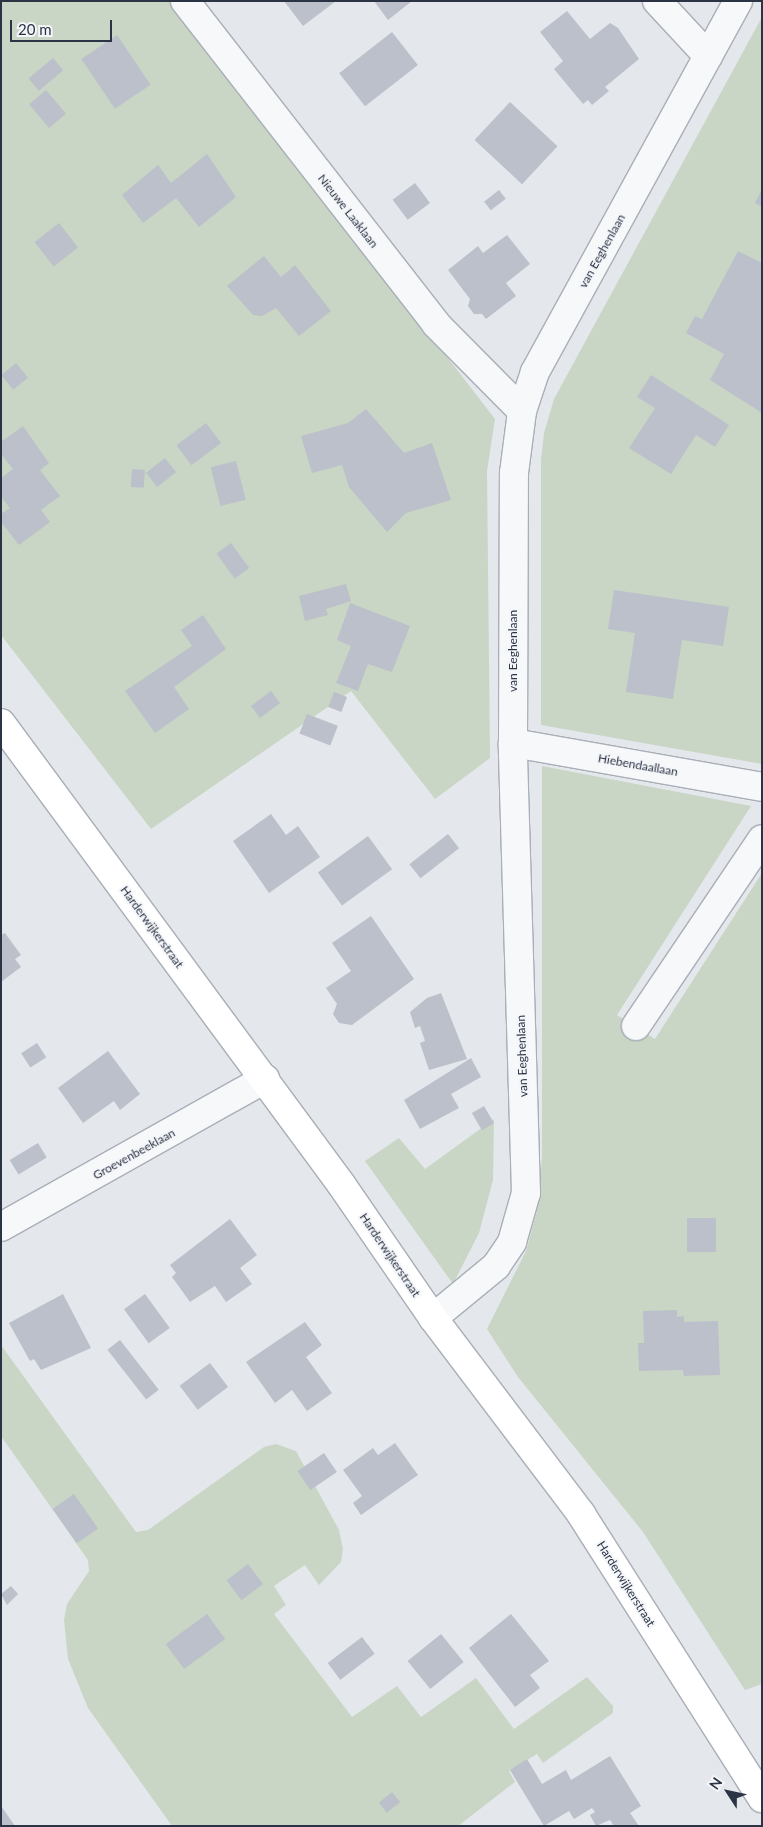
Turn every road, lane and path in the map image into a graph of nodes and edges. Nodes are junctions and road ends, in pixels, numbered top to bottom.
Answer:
1 (185, 1) edge
2 (657, 1) edge
3 (738, 1) edge
4 (708, 56) junction
5 (522, 411) junction
6 (1, 723) edge
7 (513, 743) junction
8 (762, 787) edge
9 (762, 839) edge
10 (636, 1026) dead end
11 (265, 1079) junction
12 (1, 1228) edge
13 (433, 1318) junction
14 (762, 1798) edge

1 - 5 street, Nieuwe Laaklaan
2 - 4 street
3 - 4 street, van Eeghenlaan
4 - 5 street, van Eeghenlaan
5 - 7 street, van Eeghenlaan
6 - 11 main road, Harderwijkerstraat
7 - 8 street, Hiebendaallaan
7 - 13 street, van Eeghenlaan
9 - 10 street
11 - 12 street, Groevenbeeklaan
11 - 13 main road, Harderwijkerstraat
13 - 14 main road, Harderwijkerstraat

